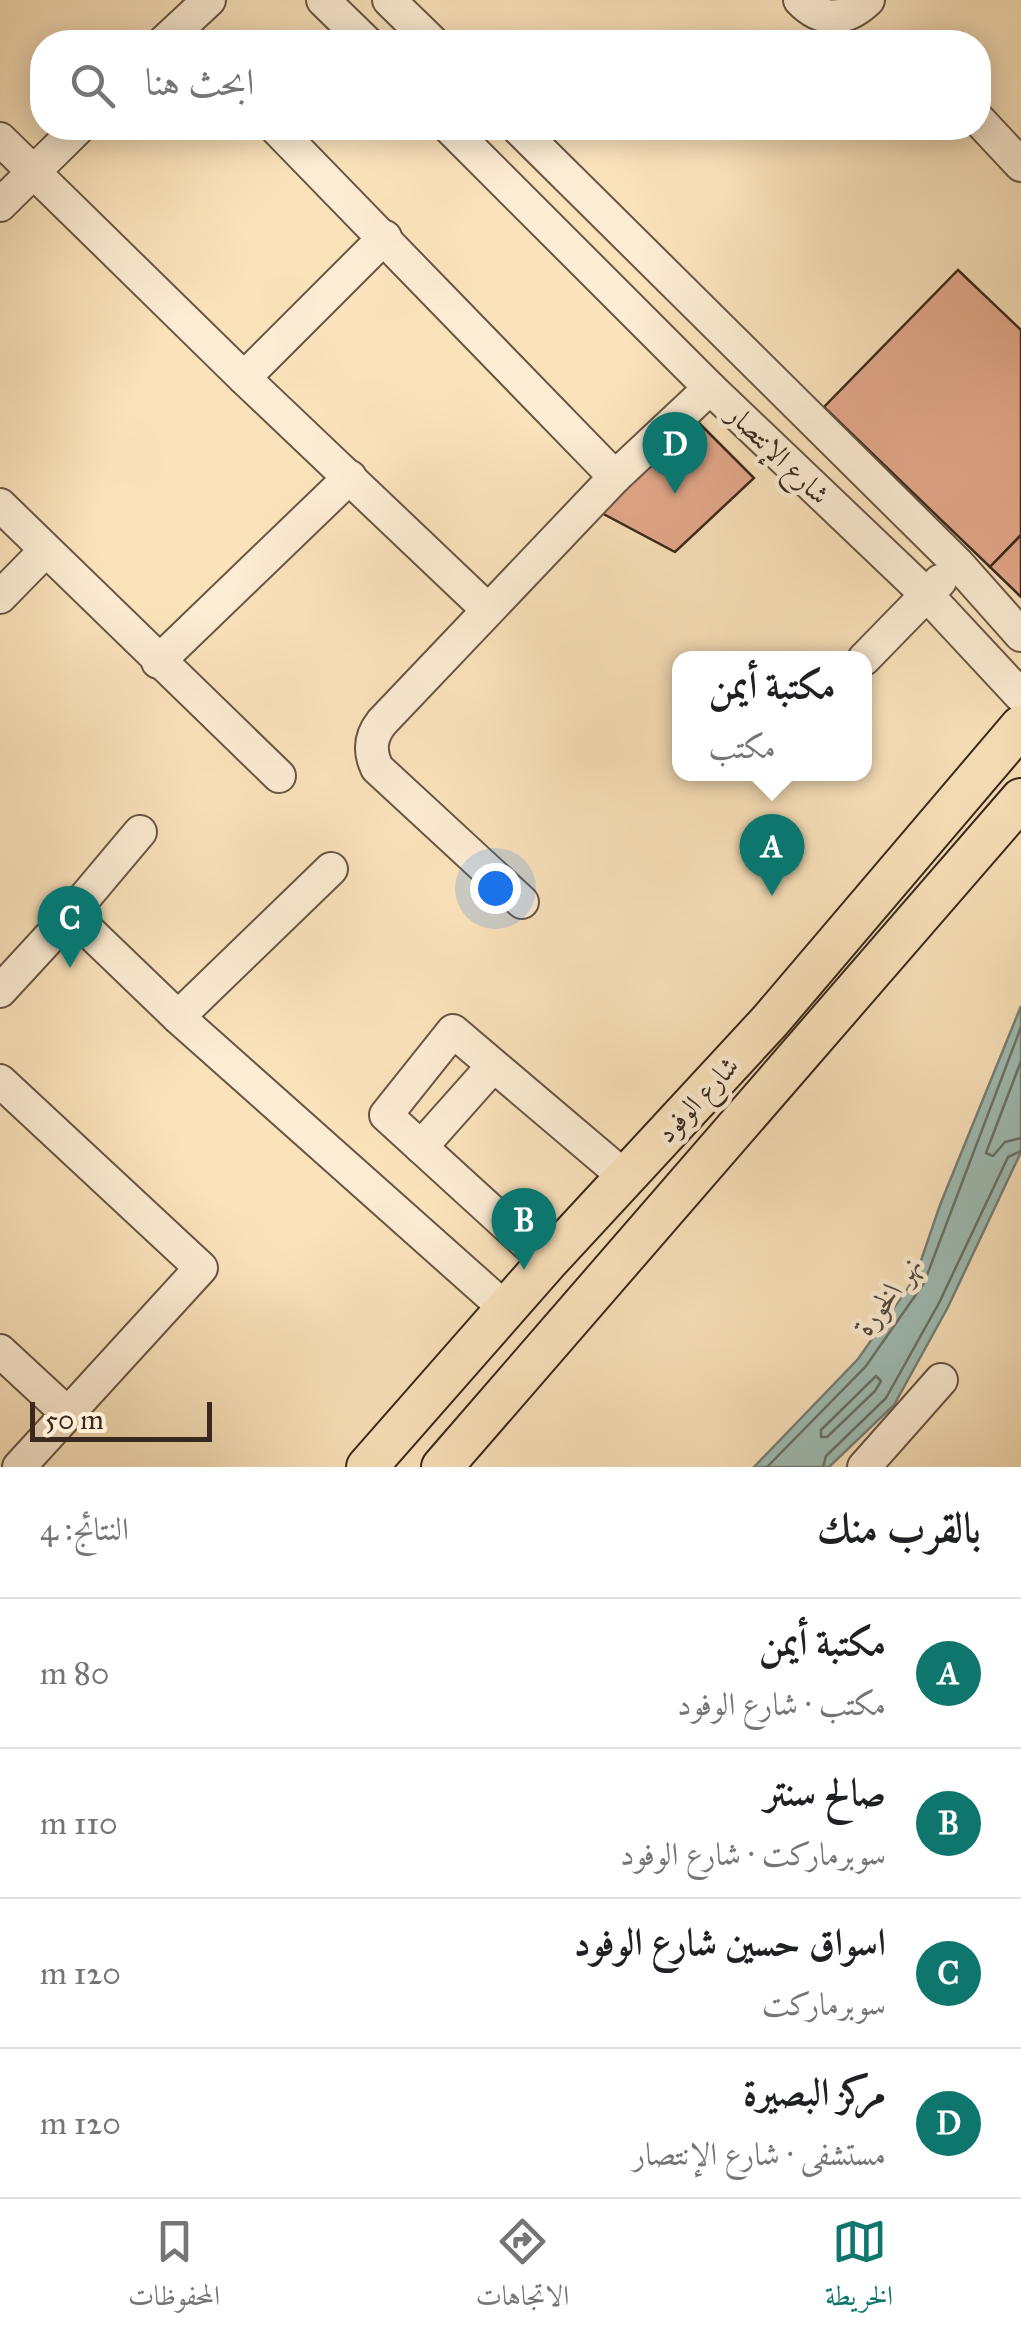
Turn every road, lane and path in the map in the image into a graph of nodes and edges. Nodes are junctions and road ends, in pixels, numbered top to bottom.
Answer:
1 (209, 0) edge
2 (323, 0) edge
3 (389, 0) edge
4 (800, 0) edge
5 (868, 0) edge
6 (185, 30) edge
7 (354, 30) edge
8 (420, 30) edge
9 (991, 133) edge
10 (0, 139) edge
11 (66, 140) edge
12 (288, 140) edge
13 (462, 140) edge
14 (530, 140) edge
15 (1021, 165) edge
16 (34, 172) junction
17 (0, 204) edge
18 (385, 237) junction
19 (244, 378) junction
20 (710, 388) junction
21 (350, 477) junction
22 (616, 477) junction
23 (0, 504) edge
24 (45, 551) junction
25 (957, 563) junction
26 (927, 595) junction
27 (0, 597) edge
28 (488, 610) junction
29 (1021, 635) edge
30 (872, 651) edge
31 (158, 662) junction
32 (1021, 696) edge
33 (1021, 726) edge
34 (278, 776) dead end
35 (1021, 800) edge
36 (140, 832) dead end
37 (331, 869) dead end
38 (522, 902) dead end
39 (71, 914) junction
40 (0, 991) edge
41 (178, 1017) junction
42 (493, 1066) junction
43 (0, 1081) edge
44 (422, 1146) junction
45 (625, 1177) junction
46 (547, 1262) junction
47 (506, 1309) junction
48 (0, 1352) edge
49 (941, 1380) dead end
50 (68, 1414) junction
51 (19, 1467) edge
52 (367, 1467) edge
53 (442, 1467) edge
54 (864, 1467) edge

1 - 6 street
2 - 7 street
3 - 8 street
4 - 5 street
9 - 15 street
10 - 16 street
11 - 16 street
12 - 18 street
13 - 20 street, شارع الإنتصار
14 - 25 street, شارع الإنتصار
16 - 17 street
16 - 19 street
18 - 19 street
18 - 22 street
19 - 21 street
20 - 22 street
20 - 26 street, شارع الإنتصار
21 - 28 street
21 - 31 street
22 - 28 street
23 - 24 street
24 - 27 street
24 - 31 street
25 - 26 street
25 - 29 street, شارع الإنتصار
26 - 30 street
26 - 32 street, شارع الإنتصار
28 - 38 street
31 - 34 street
33 - 45 main road, شارع الوفود
35 - 53 main road, شارع الوفود
36 - 39 street
37 - 41 street
39 - 40 street
39 - 41 street
41 - 47 street
42 - 44 street
42 - 44 street
42 - 45 street
43 - 50 street
44 - 46 street
45 - 46 main road, شارع الوفود
46 - 47 main road, شارع الوفود
47 - 52 main road, شارع الوفود
48 - 50 street
49 - 54 street
50 - 51 street

